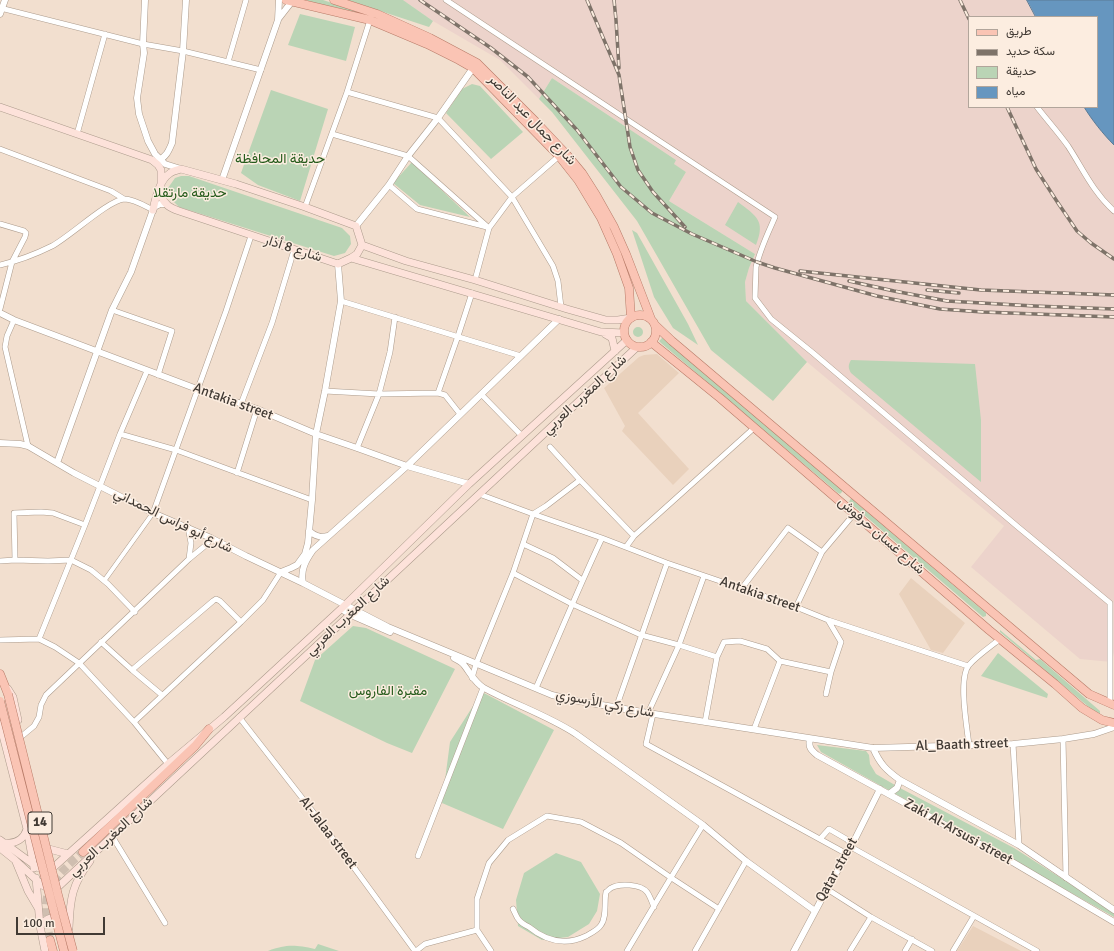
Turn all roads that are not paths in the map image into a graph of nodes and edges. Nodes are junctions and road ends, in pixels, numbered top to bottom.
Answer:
1 (5, 0) edge
2 (145, 0) edge
3 (186, 0) edge
4 (246, 0) edge
5 (279, 0) edge
6 (334, 0) edge
7 (446, 0) edge
8 (291, 1) edge
9 (1, 10) edge
10 (278, 20) junction
11 (370, 20) junction
12 (105, 34) junction
13 (143, 44) junction
14 (183, 51) junction
15 (228, 62) junction
16 (473, 68) junction
17 (261, 70) junction
18 (347, 92) junction
19 (0, 107) edge
20 (1038, 108) edge
21 (438, 118) junction
22 (77, 134) junction
23 (332, 134) junction
24 (0, 149) edge
25 (408, 156) junction
26 (559, 156) junction
27 (152, 160) junction
28 (160, 160) junction
29 (181, 169) junction
30 (222, 180) junction
31 (388, 185) junction
32 (161, 186) junction
33 (512, 197) junction
34 (124, 199) junction
35 (165, 204) junction
36 (306, 207) junction
37 (153, 210) junction
38 (1114, 211) edge
39 (0, 224) edge
40 (356, 226) junction
41 (489, 228) junction
42 (251, 236) junction
43 (362, 245) junction
44 (294, 250) junction
45 (351, 258) junction
46 (12, 262) junction
47 (338, 264) junction
48 (0, 265) edge
49 (475, 280) junction
50 (472, 293) junction
51 (341, 300) junction
52 (561, 307) junction
53 (0, 309) edge
54 (112, 310) junction
55 (0, 313) edge
56 (395, 317) junction
57 (631, 318) junction
58 (559, 319) junction
59 (14, 320) junction
60 (653, 322) junction
61 (601, 332) junction
62 (458, 336) junction
63 (625, 336) junction
64 (651, 342) junction
65 (637, 347) junction
66 (615, 351) junction
67 (98, 352) junction
68 (521, 356) junction
69 (147, 371) junction
70 (158, 375) junction
71 (197, 390) junction
72 (325, 391) junction
73 (438, 393) junction
74 (379, 394) junction
75 (481, 394) junction
76 (241, 404) junction
77 (257, 409) junction
78 (460, 414) junction
79 (754, 428) junction
80 (120, 434) junction
81 (316, 434) junction
82 (522, 436) junction
83 (0, 443) edge
84 (28, 446) junction
85 (550, 447) dead end
86 (357, 448) junction
87 (176, 450) junction
88 (57, 463) junction
89 (407, 466) junction
90 (237, 473) junction
91 (580, 480) junction
92 (469, 484) junction
93 (100, 486) junction
94 (850, 492) junction
95 (479, 494) junction
96 (312, 500) junction
97 (841, 502) junction
98 (153, 513) junction
99 (533, 514) junction
100 (854, 514) junction
101 (85, 525) junction
102 (188, 527) junction
103 (309, 531) junction
104 (328, 536) junction
105 (634, 536) junction
106 (211, 538) junction
107 (602, 538) junction
108 (523, 544) junction
109 (626, 547) junction
110 (822, 552) junction
111 (189, 559) junction
112 (15, 560) junction
113 (71, 560) junction
114 (0, 561) edge
115 (667, 563) junction
116 (281, 572) junction
117 (513, 573) junction
118 (704, 576) junction
119 (582, 580) junction
120 (104, 582) junction
121 (303, 582) junction
122 (742, 588) junction
123 (572, 604) junction
124 (343, 607) junction
125 (796, 607) junction
126 (135, 612) junction
127 (353, 613) junction
128 (828, 620) junction
129 (241, 622) junction
130 (990, 630) junction
131 (641, 635) junction
132 (39, 639) junction
133 (1000, 639) junction
134 (0, 640) edge
135 (101, 642) junction
136 (679, 645) junction
137 (717, 657) junction
138 (1046, 658) junction
139 (780, 661) junction
140 (79, 663) junction
141 (476, 664) junction
142 (968, 666) junction
143 (132, 670) junction
144 (831, 672) junction
145 (0, 675) edge
146 (472, 678) junction
147 (483, 688) junction
148 (536, 688) junction
149 (826, 694) dead end
150 (162, 695) junction
151 (0, 702) edge
152 (1112, 704) edge
153 (616, 708) junction
154 (650, 714) junction
155 (239, 717) junction
156 (134, 722) junction
157 (705, 722) junction
158 (1114, 723) edge
159 (0, 724) edge
160 (1114, 727) edge
161 (209, 729) junction
162 (754, 730) junction
163 (22, 736) junction
164 (810, 739) junction
165 (1063, 740) junction
166 (1013, 744) junction
167 (969, 745) junction
168 (873, 748) junction
169 (168, 764) junction
170 (900, 780) junction
171 (880, 789) junction
172 (889, 794) junction
173 (703, 825) junction
174 (27, 829) junction
175 (112, 836) junction
176 (820, 839) junction
177 (2, 844) edge
178 (104, 844) junction
179 (1019, 845) junction
180 (851, 847) junction
181 (49, 849) junction
182 (83, 852) tunnel mouth
183 (68, 854) junction
184 (847, 854) junction
185 (418, 856) dead end
186 (15, 860) junction
187 (746, 861) junction
188 (34, 865) junction
189 (55, 866) junction
190 (670, 877) junction
191 (1066, 878) junction
192 (36, 880) junction
193 (59, 886) junction
194 (827, 889) junction
195 (654, 907) junction
196 (38, 908) junction
197 (1113, 908) edge
198 (513, 909) dead end
199 (720, 909) junction
200 (815, 911) junction
201 (871, 916) junction
202 (974, 916) junction
203 (1114, 922) edge
204 (165, 923) dead end
205 (40, 926) junction
206 (69, 928) junction
207 (477, 930) junction
208 (912, 939) junction
209 (50, 940) tunnel mouth
210 (45, 951) edge
211 (53, 951) edge
212 (64, 951) edge
213 (75, 951) edge
214 (415, 951) edge
215 (491, 951) edge
216 (626, 951) edge
217 (695, 951) edge
218 (794, 951) edge
219 (850, 951) edge
220 (905, 951) edge
221 (932, 951) edge
222 (954, 951) edge
223 (1037, 951) edge

1 - 9 street
2 - 13 street
3 - 14 street
4 - 15 street
5 - 10 street
6 - 60 main road, شارع جمال عبد الناصر
7 - 152 street
8 - 10 street
8 - 11 main road, شارع جمال عبد الناصر
9 - 12 street
10 - 17 street
11 - 16 main road, شارع جمال عبد الناصر
11 - 18 street
12 - 13 street
12 - 22 street
13 - 14 street
13 - 28 street
14 - 15 street
14 - 28 street
15 - 17 street
16 - 21 street
16 - 26 main road, شارع جمال عبد الناصر
17 - 30 street
18 - 21 street
18 - 23 street
19 - 22 main road
20 - 38 street
21 - 25 street
21 - 33 street
22 - 27 main road
23 - 25 street
23 - 36 street
24 - 34 street
25 - 31 street
25 - 41 street
26 - 33 street
26 - 57 main road, شارع جمال عبد الناصر
27 - 28 street
27 - 32 main road
28 - 29 street
29 - 30 main road
29 - 32 main road
30 - 36 main road
31 - 40 street
31 - 41 street
32 - 35 main road
32 - 37 main road
33 - 41 street
33 - 52 street
34 - 37 street
34 - 46 street
35 - 37 street
35 - 42 main road, شارع 8 أذار
36 - 40 main road
37 - 54 street
39 - 46 street
40 - 43 main road
41 - 49 street
42 - 44 main road, شارع 8 أذار
42 - 71 street
43 - 45 main road
43 - 49 main road
44 - 47 main road, شارع 8 أذار
44 - 76 street
45 - 47 main road, شارع 8 أذار
45 - 50 main road
46 - 48 street
46 - 53 street
47 - 51 street
49 - 52 main road
50 - 58 main road
50 - 62 street
51 - 56 street
51 - 72 street
52 - 57 main road
54 - 67 street
54 - 70 street
55 - 59 street, Antakia street
56 - 62 street
56 - 74 street
57 - 60 main road
57 - 63 main road
58 - 61 main road
58 - 68 street
59 - 67 street, Antakia street
59 - 84 street
60 - 64 main road
60 - 94 main road, شارع غسان حرفوش
61 - 63 main road
61 - 66 main road
62 - 68 street
62 - 73 street
63 - 65 main road
63 - 66 main road, شارع المغرب العربي
64 - 65 main road
64 - 79 main road, شارع غسان حرفوش
65 - 95 main road, شارع المغرب العربي
66 - 82 main road, شارع المغرب العربي
67 - 69 street, Antakia street
67 - 88 street
68 - 75 street
69 - 70 street, Antakia street
69 - 80 street
70 - 71 street, Antakia street
71 - 76 street, Antakia street
71 - 87 street
72 - 74 street
72 - 81 street
73 - 74 street
73 - 78 street
74 - 86 street
75 - 78 street
75 - 82 street
76 - 77 street, Antakia street
77 - 81 street, Antakia street
77 - 90 street
78 - 89 street
79 - 97 main road, شارع غسان حرفوش
79 - 105 street
80 - 87 street
80 - 93 street
81 - 86 street, Antakia street
81 - 96 street
82 - 92 main road, شارع المغرب العربي
83 - 84 street, شارع أبو فراس الحمداني
84 - 88 street, شارع أبو فراس الحمداني
85 - 91 street
86 - 89 street, Antakia street
87 - 90 street
87 - 98 street
88 - 93 street, شارع أبو فراس الحمداني
89 - 92 street, Antakia street
89 - 104 street
90 - 96 street
91 - 99 street
91 - 105 street
92 - 124 main road, شارع المغرب العربي
93 - 98 street, شارع أبو فراس الحمداني
93 - 101 street
94 - 97 main road
94 - 138 main road, شارع غسان حرفوش
95 - 99 street, Antakia street
95 - 127 main road, شارع المغرب العربي
96 - 103 street
97 - 100 main road, شارع غسان حرفوش
98 - 102 street, شارع أبو فراس الحمداني
98 - 120 street
99 - 107 street, Antakia street
99 - 108 street
100 - 110 street
100 - 130 main road, شارع غسان حرفوش
101 - 112 street
101 - 113 street
102 - 106 street, شارع أبو فراس الحمداني
102 - 111 street
103 - 104 street
103 - 116 street
104 - 121 street
105 - 109 street
106 - 111 street
106 - 116 street, شارع أبو فراس الحمداني
107 - 109 street, Antakia street
107 - 119 street
108 - 117 street
108 - 119 street
109 - 115 street, Antakia street
110 - 122 street
110 - 125 street
111 - 126 street
112 - 113 street
112 - 114 street
113 - 120 street
113 - 132 street
115 - 118 street, Antakia street
115 - 131 street
116 - 121 street, شارع أبو فراس الحمداني
116 - 129 street
117 - 123 street
117 - 141 street
118 - 122 street, Antakia street
118 - 136 street
119 - 123 street
120 - 126 street
121 - 124 street, شارع أبو فراس الحمداني
122 - 125 street, Antakia street
123 - 131 street
123 - 148 street
124 - 127 street, شارع زكي الأرسوزي
124 - 161 main road, شارع المغرب العربي
125 - 128 street, Antakia street
126 - 135 street
127 - 141 street, شارع زكي الأرسوزي
127 - 146 street
127 - 155 main road, شارع المغرب العربي
128 - 142 street, Antakia street
128 - 144 street
129 - 143 street
129 - 150 street
130 - 133 main road, شارع غسان حرفوش
130 - 138 main road
131 - 136 street
131 - 153 street
132 - 134 street
132 - 140 street
133 - 142 street
133 - 158 main road, شارع غسان حرفوش
135 - 140 street
135 - 143 street
136 - 137 street
136 - 154 street
137 - 139 street
137 - 157 street
138 - 152 main road, شارع غسان حرفوش
139 - 144 street
139 - 162 street
140 - 156 street
140 - 163 street
141 - 146 street
141 - 148 street, شارع زكي الأرسوزي
142 - 167 street
143 - 150 street
144 - 149 street
145 - 163 main road
145 - 213 main road, 14, bridge
146 - 147 street
147 - 173 street
147 - 185 street
148 - 153 street, شارع زكي الأرسوزي
150 - 156 street
151 - 212 main road, 14, bridge
153 - 154 street, شارع زكي الأرسوزي
154 - 157 street, شارع زكي الأرسوزي
154 - 176 street
155 - 175 main road, شارع المغرب العربي
155 - 214 street, Al-Jalaa street
156 - 169 street
157 - 162 street, شارع زكي الأرسوزي
159 - 174 main road
160 - 165 street, Al_Baath street
161 - 169 main road, شارع المغرب العربي
161 - 182 main road
162 - 164 street, شارع زكي الأرسوزي
163 - 181 main road
164 - 168 street, Al_Baath street
164 - 171 street, Zaki Al-Arsusi street
165 - 166 street, Al_Baath street
165 - 191 street
166 - 167 street, Al_Baath street
166 - 179 street
167 - 168 street, Al_Baath street
168 - 170 street
169 - 183 main road, شارع المغرب العربي
170 - 172 street
170 - 179 street
171 - 172 street, Zaki Al-Arsusi street
171 - 180 street, Qatar street
172 - 203 street, Zaki Al-Arsusi street
173 - 187 street
173 - 190 street
174 - 177 main road
174 - 188 main road
175 - 178 main road, شارع المغرب العربي
175 - 204 street
176 - 180 street
176 - 184 street
177 - 186 main road
177 - 188 main road
178 - 193 main road, شارع المغرب العربي
178 - 206 main road
179 - 191 street
180 - 184 street, Qatar street
180 - 202 street
181 - 183 main road
181 - 189 main road
183 - 189 main road, شارع المغرب العربي
184 - 194 street, Qatar street
186 - 192 main road
186 - 196 main road
187 - 199 street
187 - 200 street
188 - 189 main road
188 - 192 main road
189 - 193 main road
190 - 195 street
190 - 199 street
190 - 207 street
191 - 197 street
192 - 193 main road
192 - 196 main road
193 - 206 main road
194 - 200 street, Qatar street
194 - 201 street
195 - 198 street
195 - 216 street
196 - 205 main road
199 - 217 street
200 - 218 street, Qatar street
201 - 208 street
201 - 219 street
202 - 222 street
202 - 223 street
205 - 206 main road
205 - 210 main road
206 - 213 main road
207 - 214 street
207 - 215 street
208 - 220 street
208 - 221 street
209 - 211 main road

